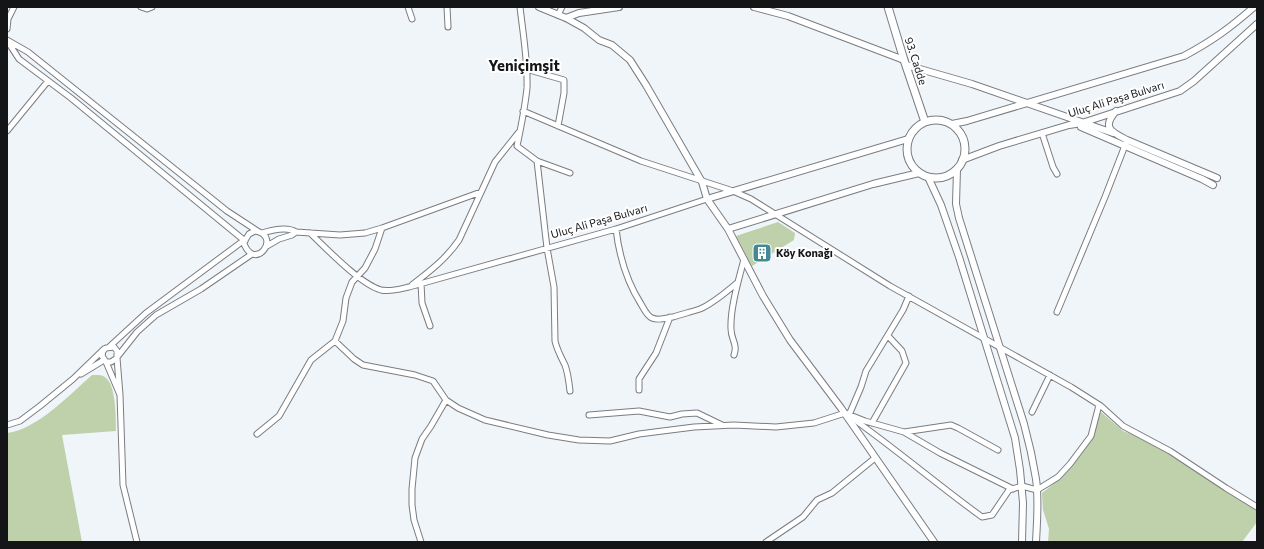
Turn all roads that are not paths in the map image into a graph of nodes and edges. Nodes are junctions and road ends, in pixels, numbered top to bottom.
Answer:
1 (14, 7) edge
2 (141, 7) edge
3 (152, 7) edge
4 (408, 7) edge
5 (447, 7) edge
6 (520, 7) edge
7 (539, 7) edge
8 (562, 7) edge
9 (619, 7) edge
10 (754, 7) edge
11 (888, 7) edge
12 (1254, 7) edge
13 (558, 15) junction
14 (566, 18) junction
15 (412, 19) dead end
16 (1257, 24) edge
17 (448, 27) dead end
18 (7, 29) edge
19 (7, 40) edge
20 (905, 63) junction
21 (526, 69) junction
22 (48, 81) junction
23 (1026, 103) junction
24 (523, 111) junction
25 (1116, 111) junction
26 (924, 122) junction
27 (1082, 123) junction
28 (952, 124) junction
29 (1069, 125) junction
30 (558, 126) junction
31 (521, 129) junction
32 (7, 131) edge
33 (1042, 133) junction
34 (1113, 133) junction
35 (908, 139) junction
36 (1126, 143) junction
37 (537, 160) junction
38 (962, 160) junction
39 (957, 169) junction
40 (570, 172) dead end
41 (919, 173) junction
42 (1057, 174) dead end
43 (928, 177) junction
44 (1217, 178) dead end
45 (702, 182) junction
46 (1213, 185) dead end
47 (733, 191) junction
48 (481, 192) junction
49 (707, 199) junction
50 (775, 214) junction
51 (382, 228) junction
52 (616, 229) junction
53 (728, 229) junction
54 (296, 232) junction
55 (261, 233) junction
56 (310, 233) junction
57 (244, 241) junction
58 (267, 246) junction
59 (547, 248) junction
60 (252, 254) junction
61 (744, 259) junction
62 (357, 277) junction
63 (421, 283) junction
64 (737, 283) junction
65 (409, 287) junction
66 (909, 296) junction
67 (1057, 312) dead end
68 (670, 317) junction
69 (430, 326) dead end
70 (888, 336) junction
71 (984, 338) junction
72 (335, 341) junction
73 (1001, 347) junction
74 (107, 348) junction
75 (734, 355) dead end
76 (118, 357) junction
77 (105, 361) junction
78 (1050, 375) junction
79 (73, 379) junction
80 (639, 390) dead end
81 (570, 391) dead end
82 (120, 395) junction
83 (446, 400) junction
84 (1099, 405) junction
85 (1032, 412) dead end
86 (847, 414) junction
87 (589, 415) dead end
88 (872, 423) junction
89 (7, 425) edge
90 (723, 426) junction
91 (904, 432) junction
92 (257, 434) dead end
93 (998, 450) dead end
94 (875, 458) junction
95 (1022, 486) junction
96 (1013, 488) junction
97 (1037, 490) junction
98 (1257, 507) edge
99 (137, 542) edge
100 (421, 542) edge
101 (766, 542) edge
102 (934, 542) edge
103 (1022, 542) edge
104 (1036, 542) edge

1 - 18 street
2 - 3 street
4 - 15 street
5 - 17 street
6 - 21 street
7 - 13 street
8 - 13 street
9 - 14 street
10 - 20 street
11 - 20 main road, 93. Cadde
12 - 23 street, Uluç Ali Paşa Bulvarı
13 - 14 street
14 - 45 street
16 - 25 street, Uluç Ali Paşa Bulvarı
19 - 22 street
19 - 55 street
20 - 23 street
20 - 26 main road, 93. Cadde
21 - 24 street
21 - 30 street
22 - 32 street
22 - 57 street
23 - 27 street
23 - 28 street, Uluç Ali Paşa Bulvarı
24 - 30 street
24 - 31 street
25 - 27 street, Uluç Ali Paşa Bulvarı
25 - 34 street
26 - 28 main road, Uluç Ali Paşa Bulvarı
26 - 35 main road
27 - 29 street, Uluç Ali Paşa Bulvarı
27 - 34 street
28 - 38 main road
29 - 33 street, Uluç Ali Paşa Bulvarı
29 - 36 street
30 - 45 street
31 - 37 street
31 - 48 street
33 - 38 street, Uluç Ali Paşa Bulvarı
33 - 42 street
34 - 36 street
35 - 41 main road
35 - 47 street, Uluç Ali Paşa Bulvarı
36 - 44 street
36 - 46 street
36 - 67 street
37 - 40 street
37 - 59 street
38 - 39 main road
39 - 43 main road
39 - 73 street
41 - 43 main road
41 - 50 street
43 - 71 street
45 - 47 street
45 - 49 street
47 - 49 street, Uluç Ali Paşa Bulvarı
47 - 50 street
48 - 51 street
48 - 65 street
49 - 52 street, Uluç Ali Paşa Bulvarı
49 - 53 street
50 - 53 street
50 - 66 street
51 - 56 street
51 - 62 street
52 - 59 street, Uluç Ali Paşa Bulvarı
52 - 68 street
53 - 61 street
54 - 55 street
54 - 56 street
54 - 58 street
55 - 57 street
55 - 58 street
56 - 62 street, Uluç Ali Paşa Bulvarı
57 - 60 street
57 - 74 street
58 - 60 street
59 - 63 street, Uluç Ali Paşa Bulvarı
59 - 81 street
60 - 76 street
61 - 64 street
61 - 86 street
62 - 65 street, Uluç Ali Paşa Bulvarı
62 - 72 street
63 - 65 street, Uluç Ali Paşa Bulvarı
63 - 69 street
64 - 68 street
64 - 75 street
66 - 70 street
66 - 71 street
68 - 80 street
70 - 86 street
70 - 88 street
71 - 73 street
71 - 95 street
72 - 83 street
72 - 92 street
73 - 78 street
73 - 97 street
74 - 76 street
74 - 77 street
74 - 79 street
76 - 77 street
76 - 82 street
77 - 79 street
77 - 82 street
78 - 84 street
78 - 85 street
79 - 89 street
82 - 99 street
83 - 90 street
83 - 100 street
84 - 97 street
84 - 98 street
86 - 88 street
86 - 90 street
86 - 94 street
86 - 96 street
87 - 90 street
88 - 91 street
91 - 93 street
91 - 96 street
94 - 101 street
94 - 102 street
95 - 96 street
95 - 97 street
95 - 103 street
97 - 104 street

